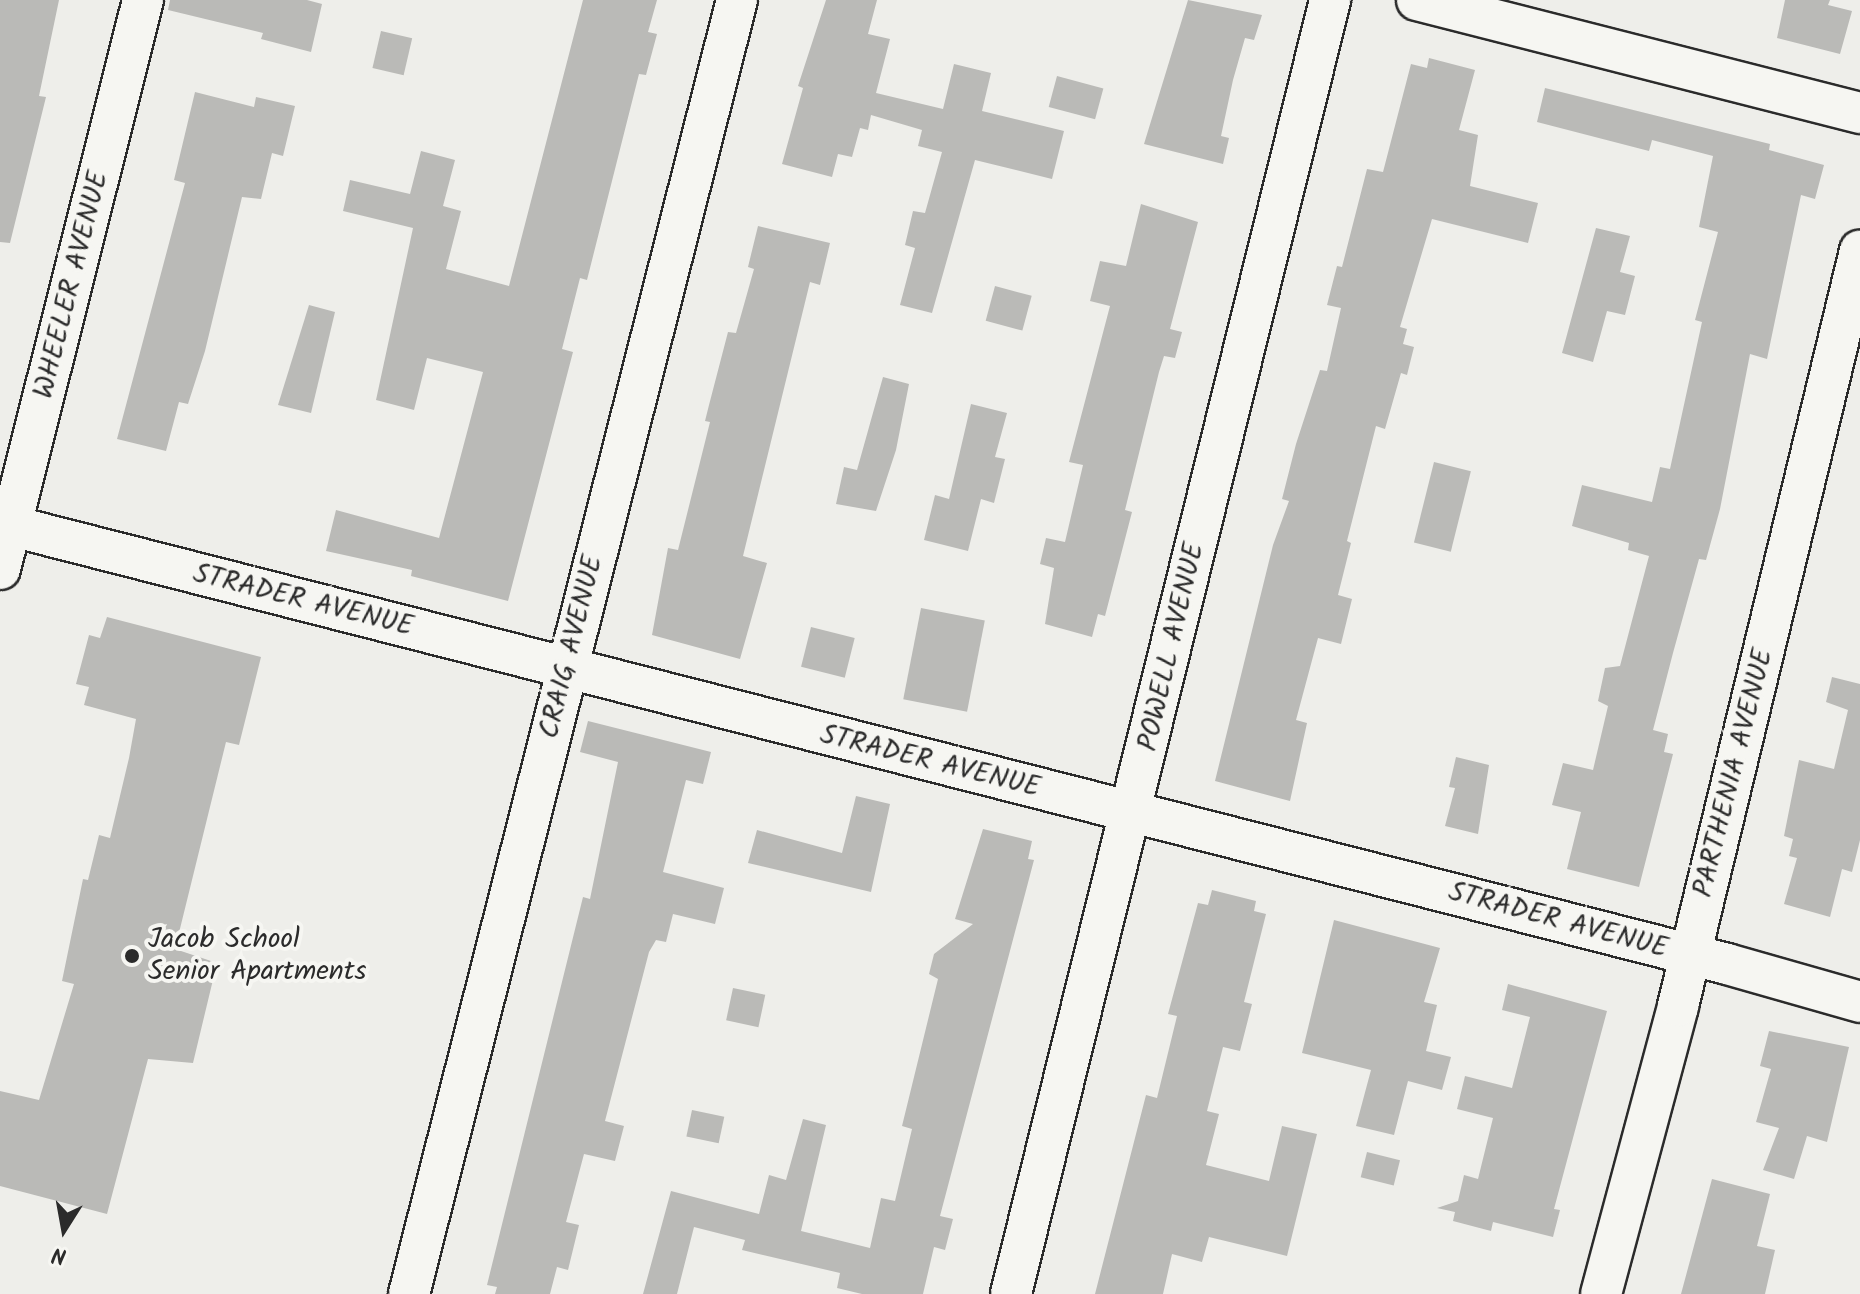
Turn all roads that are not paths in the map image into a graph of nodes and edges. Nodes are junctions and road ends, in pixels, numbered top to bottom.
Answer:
1 (143, 0) edge
2 (737, 0) edge
3 (1330, 0) edge
4 (1417, 0) edge
5 (1860, 113) edge
6 (1860, 251) edge
7 (6, 525) edge
8 (0, 569) edge
9 (567, 668) junction
10 (1132, 814) junction
11 (1690, 955) junction
12 (1860, 1002) edge
13 (409, 1294) edge
14 (1011, 1294) edge
15 (1601, 1294) edge

1 - 7 street, WHEELER AVENUE
2 - 9 street, CRAIG AVENUE
3 - 10 street, POWELL AVENUE
4 - 5 street
6 - 11 street, PARTHENIA AVENUE
7 - 8 street, WHEELER AVENUE
7 - 9 street, STRADER AVENUE
9 - 10 street, STRADER AVENUE
9 - 13 street, CRAIG AVENUE
10 - 11 street, STRADER AVENUE
10 - 14 street, POWELL AVENUE
11 - 12 street, STRADER AVENUE
11 - 15 street, PARTHENIA AVENUE

